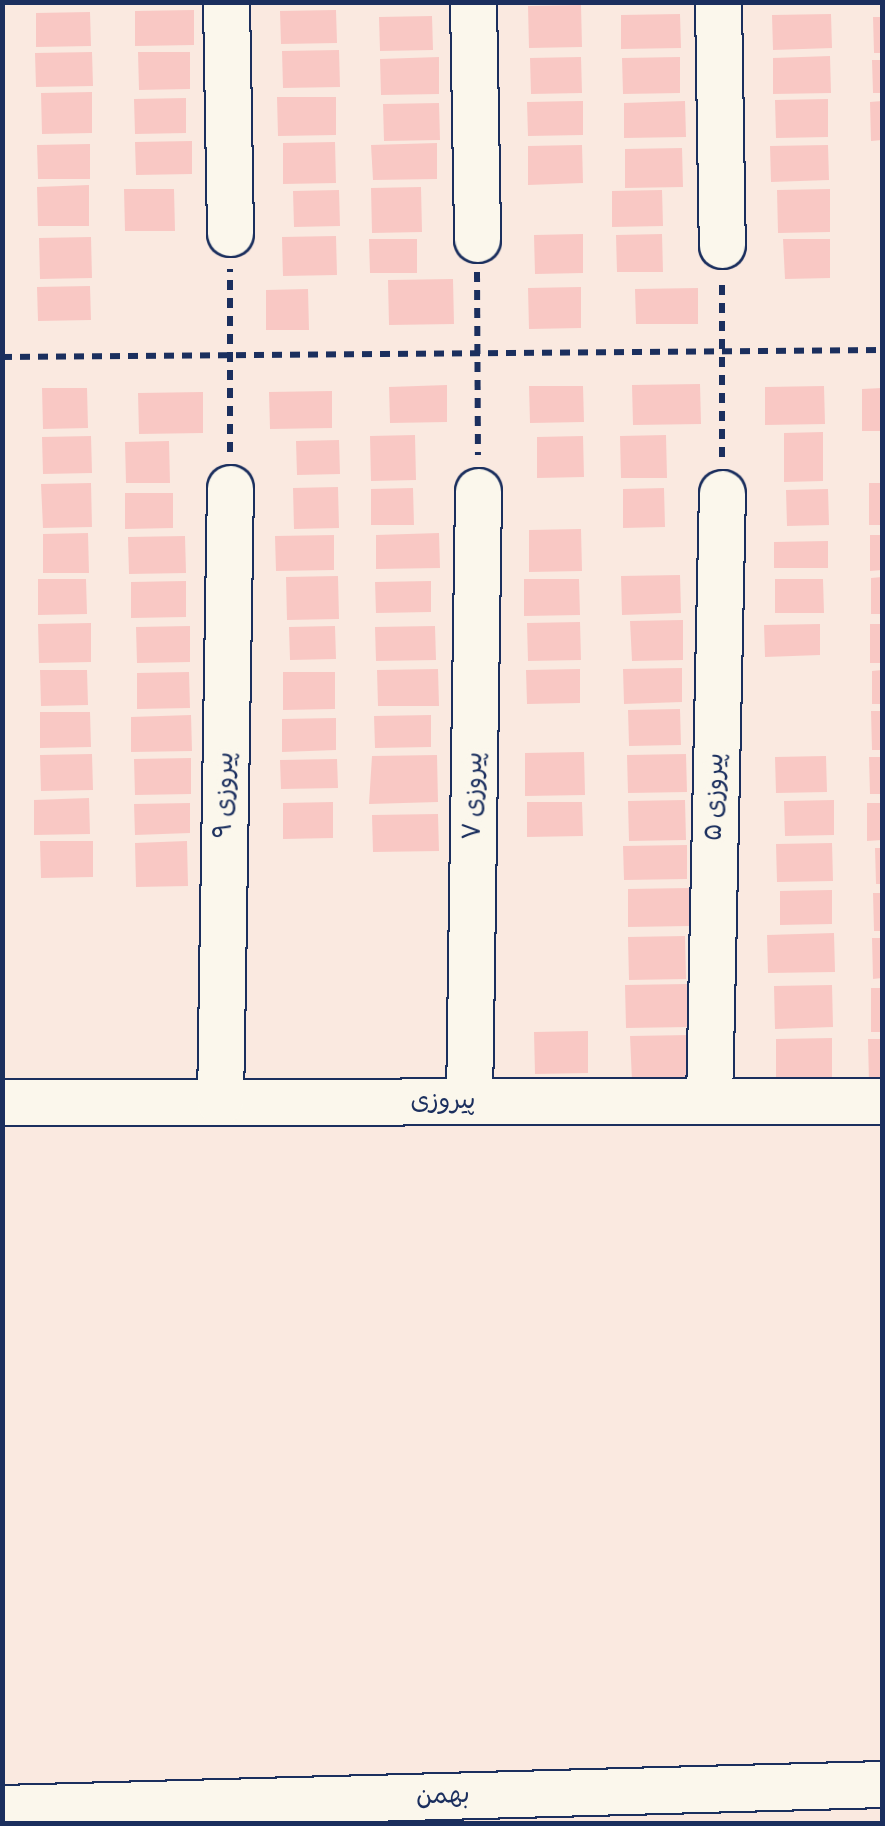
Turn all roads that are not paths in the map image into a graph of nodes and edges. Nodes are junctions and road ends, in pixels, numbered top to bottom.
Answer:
1 (226, 2) edge
2 (473, 2) edge
3 (718, 2) edge
4 (230, 233) road end
5 (477, 239) road end
6 (722, 245) road end
7 (230, 488) road end
8 (478, 491) road end
9 (722, 494) road end
10 (470, 1101) junction
11 (709, 1101) junction
12 (882, 1101) edge
13 (2, 1102) edge
14 (220, 1102) junction
15 (882, 1784) edge
16 (2, 1808) edge

1 - 4 street
2 - 5 street
3 - 6 street
7 - 14 street, پیروزی ۹
8 - 10 street, پیروزی ۷
9 - 11 street, پیروزی ۵
10 - 11 street, پیروزی
10 - 14 street, پیروزی
11 - 12 street, پیروزی
13 - 14 street, پیروزی
15 - 16 street, بهمن

